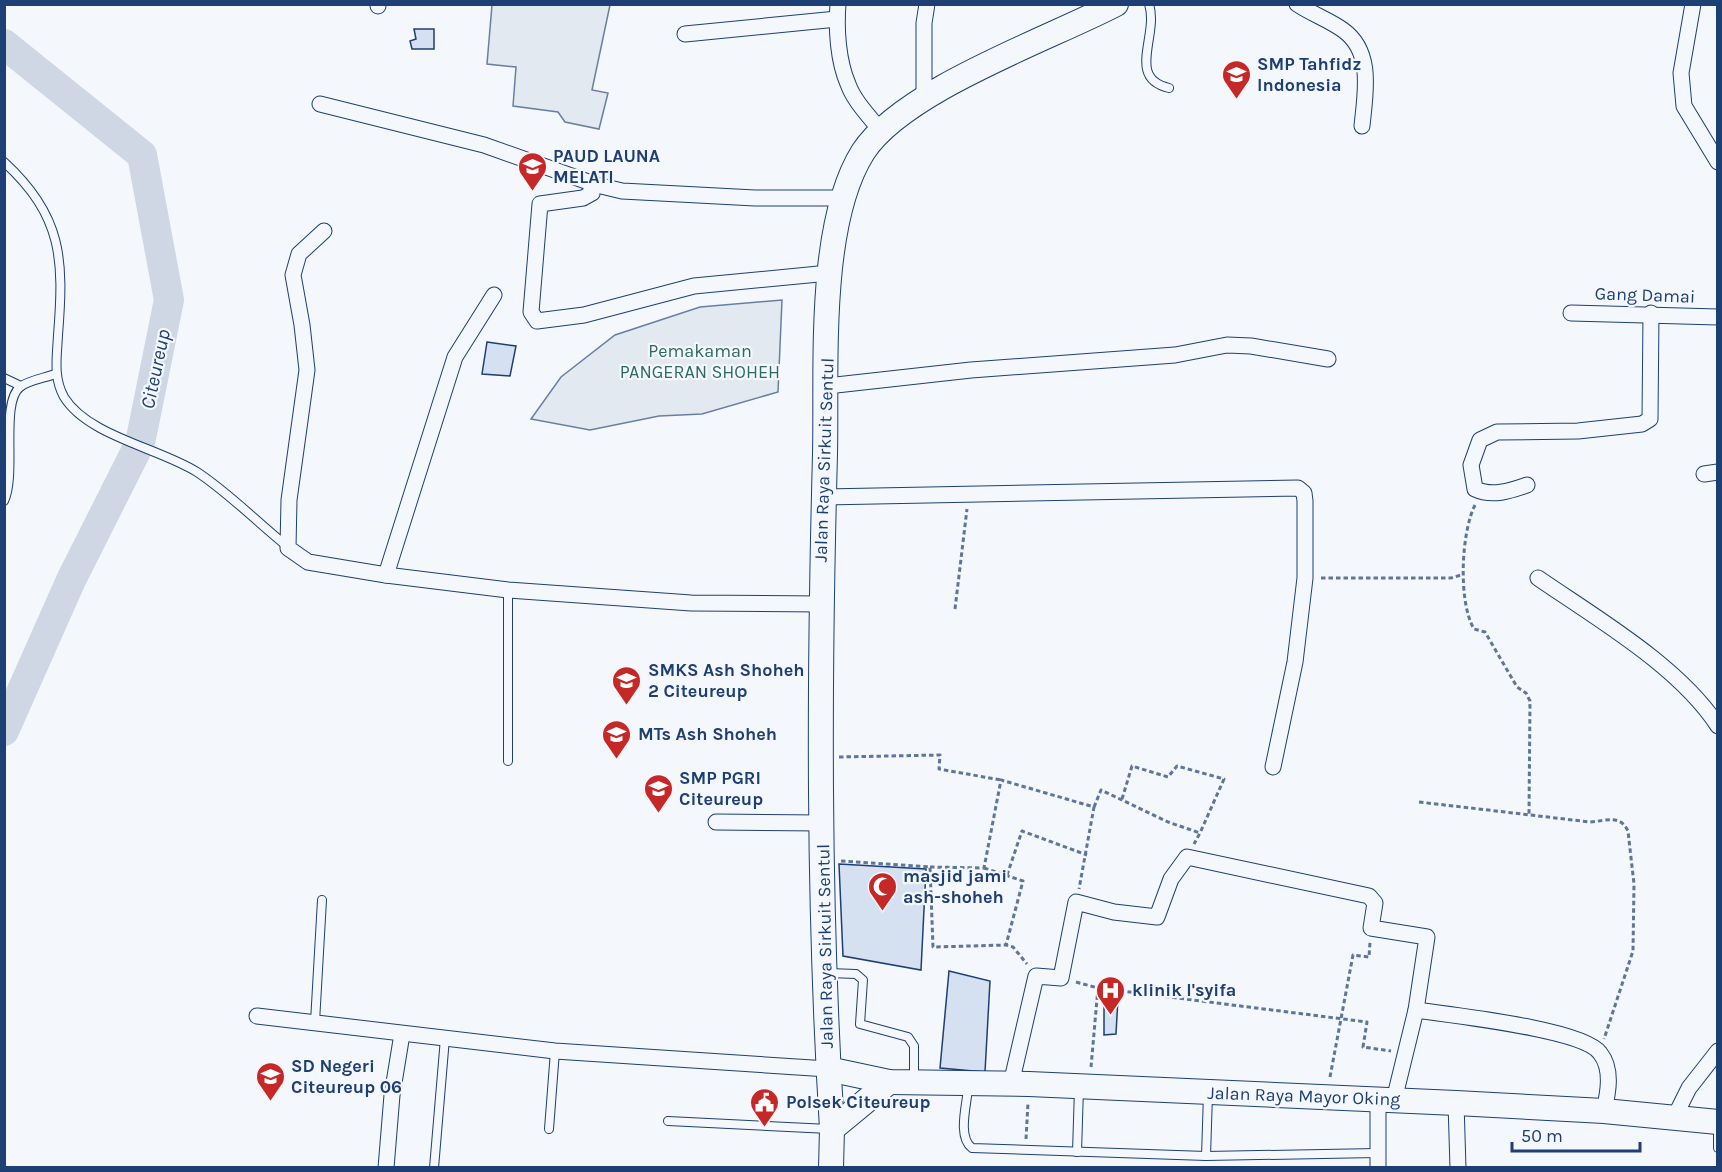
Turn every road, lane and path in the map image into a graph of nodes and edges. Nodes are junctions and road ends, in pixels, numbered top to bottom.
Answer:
1 (927, 4) edge
2 (1149, 4) edge
3 (1297, 4) edge
4 (1693, 4) edge
5 (1106, 7) edge
6 (837, 12) edge
7 (685, 34) dead end
8 (1169, 88) dead end
9 (924, 99) junction
10 (320, 104) dead end
11 (1362, 126) dead end
12 (881, 131) junction
13 (4, 162) edge
14 (1718, 162) edge
15 (590, 183) junction
16 (842, 198) junction
17 (324, 231) dead end
18 (829, 273) junction
19 (494, 295) dead end
20 (1571, 313) dead end
21 (1652, 314) junction
22 (1718, 317) edge
23 (1328, 359) dead end
24 (56, 374) junction
25 (4, 378) edge
26 (21, 386) junction
27 (826, 386) junction
28 (1527, 485) dead end
29 (1475, 489) junction
30 (968, 492) junction
31 (824, 497) junction
32 (4, 501) edge
33 (288, 548) junction
34 (386, 575) junction
35 (1461, 575) dead end
36 (1305, 578) junction
37 (1538, 578) dead end
38 (508, 590) junction
39 (820, 604) junction
40 (955, 609) dead end
41 (1718, 726) edge
42 (822, 758) junction
43 (508, 761) dead end
44 (1273, 767) dead end
45 (1001, 780) junction
46 (1122, 799) junction
47 (1419, 802) dead end
48 (1094, 807) junction
49 (1529, 815) junction
50 (716, 822) dead end
51 (822, 823) junction
52 (1200, 833) junction
53 (1087, 855) junction
54 (1187, 856) junction
55 (822, 860) junction
56 (930, 867) junction
57 (984, 868) junction
58 (1007, 875) junction
59 (322, 900) dead end
60 (1076, 902) junction
61 (1371, 928) junction
62 (1006, 945) junction
63 (825, 973) junction
64 (1036, 976) junction
65 (1061, 978) junction
66 (1098, 988) junction
67 (1416, 1010) junction
68 (257, 1016) dead end
69 (1340, 1019) junction
70 (315, 1022) junction
71 (406, 1035) junction
72 (445, 1038) junction
73 (555, 1051) junction
74 (1718, 1051) edge
75 (1600, 1052) junction
76 (1404, 1053) junction
77 (828, 1069) junction
78 (889, 1082) junction
79 (914, 1082) junction
80 (968, 1083) junction
81 (1020, 1084) junction
82 (1084, 1087) junction
83 (1208, 1092) junction
84 (1326, 1097) junction
85 (1386, 1100) junction
86 (1456, 1103) junction
87 (1604, 1111) junction
88 (1674, 1118) junction
89 (668, 1121) dead end
90 (1718, 1122) edge
91 (1718, 1126) edge
92 (549, 1129) dead end
93 (832, 1129) junction
94 (1718, 1148) edge
95 (1025, 1150) junction
96 (1077, 1152) junction
97 (1206, 1156) junction
98 (1377, 1160) edge
99 (386, 1167) edge
100 (395, 1167) edge
101 (434, 1167) edge
102 (831, 1167) edge
103 (1458, 1167) edge

1 - 9 street
2 - 8 lane
3 - 11 street
4 - 14 street
5 - 9 main road, Jalan Raya Sirkuit Sentul
6 - 7 street
6 - 12 street
9 - 12 main road, Jalan Raya Sirkuit Sentul
10 - 15 street
12 - 16 main road, Jalan Raya Sirkuit Sentul
13 - 24 lane
15 - 16 street
15 - 18 street
16 - 18 main road, Jalan Raya Sirkuit Sentul
17 - 33 street
18 - 27 main road, Jalan Raya Sirkuit Sentul
19 - 34 street
20 - 21 street, Gang Damai
21 - 22 street, Gang Damai
21 - 29 street
23 - 27 street
24 - 26 lane
24 - 33 lane
25 - 26 lane
26 - 32 lane
27 - 31 main road, Jalan Raya Sirkuit Sentul
28 - 29 street
29 - 49 path
30 - 31 street
30 - 36 street
30 - 40 path
31 - 39 main road, Jalan Raya Sirkuit Sentul
33 - 34 street
34 - 38 street
35 - 36 path
36 - 44 street
37 - 41 street
38 - 39 street
38 - 43 lane
39 - 42 main road, Jalan Raya Sirkuit Sentul
42 - 45 path
42 - 51 main road, Jalan Raya Sirkuit Sentul
45 - 48 path
45 - 57 path
46 - 48 path
46 - 52 path
46 - 52 path
47 - 49 path
48 - 53 path
49 - 75 path
50 - 51 street
51 - 55 main road, Jalan Raya Sirkuit Sentul
52 - 54 path
53 - 58 path
53 - 60 path
54 - 60 street
54 - 61 street
55 - 56 path
55 - 63 main road, Jalan Raya Sirkuit Sentul
56 - 57 path
56 - 62 path
57 - 58 path
58 - 62 path
59 - 70 lane
60 - 65 street
61 - 67 street
61 - 69 path
62 - 64 path
63 - 77 main road, Jalan Raya Sirkuit Sentul
63 - 79 lane
64 - 65 street
64 - 81 street
65 - 66 path
66 - 69 path
66 - 82 path
67 - 75 street
67 - 76 street
68 - 70 street
69 - 76 path
69 - 84 path
70 - 71 street
71 - 72 street
71 - 99 street
71 - 100 street
72 - 73 street
72 - 101 lane
73 - 77 street
73 - 92 lane
74 - 88 street
75 - 87 street
76 - 85 street
77 - 78 main road, Jalan Raya Mayor Oking
77 - 93 main road, Jalan Raya Sirkuit Sentul
78 - 79 main road, Jalan Raya Mayor Oking
78 - 93 main road
79 - 80 main road, Jalan Raya Mayor Oking
80 - 81 main road, Jalan Raya Mayor Oking
80 - 95 lane
81 - 82 main road, Jalan Raya Mayor Oking
81 - 95 path
82 - 83 main road, Jalan Raya Mayor Oking
82 - 96 lane
83 - 84 main road, Jalan Raya Mayor Oking
83 - 97 lane
84 - 85 main road, Jalan Raya Mayor Oking
85 - 86 main road, Jalan Raya Mayor Oking
85 - 98 street
86 - 87 main road, Jalan Raya Mayor Oking
86 - 103 street
87 - 88 main road, Jalan Raya Mayor Oking
88 - 90 main road, Jalan Raya Mayor Oking
89 - 93 lane
91 - 94 lane
93 - 102 main road, Jalan Raya Sirkuit Sentul
95 - 96 lane
96 - 97 lane
97 - 98 lane

